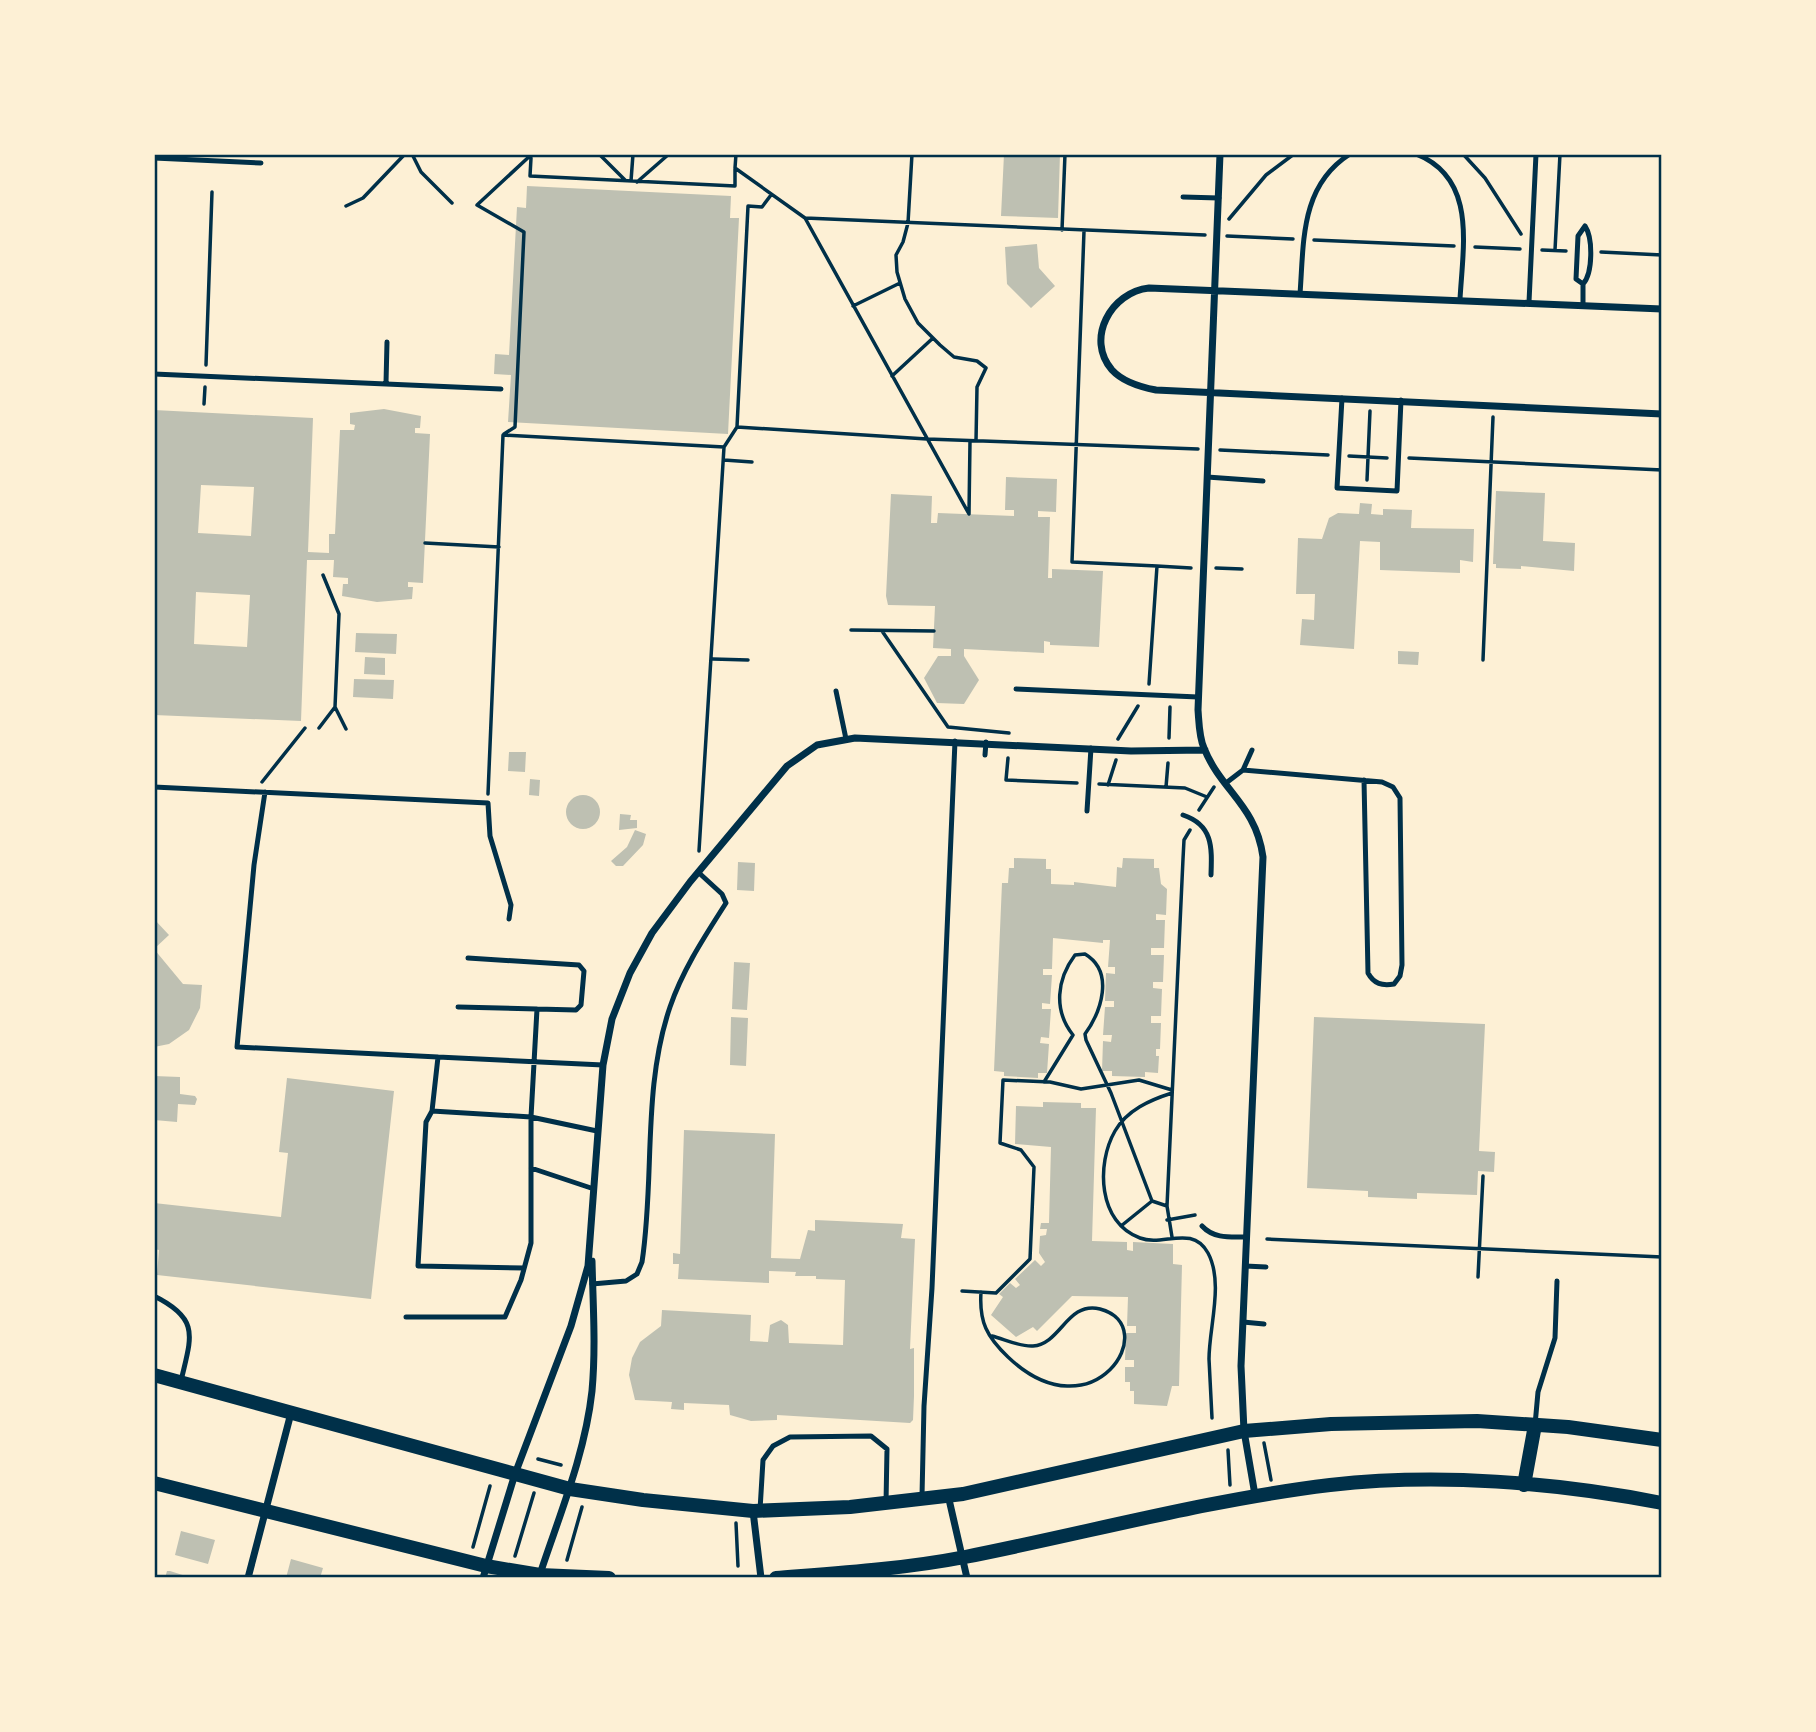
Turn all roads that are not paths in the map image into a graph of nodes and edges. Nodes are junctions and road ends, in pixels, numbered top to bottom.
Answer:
1 (1220, 154) edge
2 (1350, 154) edge
3 (1416, 154) edge
4 (1536, 154) edge
5 (154, 158) edge
6 (261, 163) dead end
7 (1183, 197) dead end
8 (1219, 198) junction
9 (1583, 284) junction
10 (1215, 291) junction
11 (1300, 294) junction
12 (1460, 299) junction
13 (1529, 302) junction
14 (1583, 305) junction
15 (1662, 309) edge
16 (387, 342) dead end
17 (154, 374) edge
18 (386, 383) junction
19 (500, 388) dead end
20 (1210, 393) junction
21 (1342, 398) junction
22 (1401, 400) junction
23 (1662, 414) edge
24 (1207, 477) junction
25 (1263, 481) dead end
26 (1016, 689) dead end
27 (836, 691) dead end
28 (1198, 696) junction
29 (846, 739) junction
30 (955, 741) junction
31 (986, 742) junction
32 (1091, 748) junction
33 (1205, 750) junction
34 (1252, 750) dead end
35 (985, 755) dead end
36 (1243, 770) junction
37 (1224, 780) junction
38 (1364, 780) junction
39 (154, 787) edge
40 (265, 792) junction
41 (1087, 811) dead end
42 (1183, 815) dead end
43 (698, 872) junction
44 (1211, 875) dead end
45 (509, 919) dead end
46 (468, 958) dead end
47 (458, 1007) dead end
48 (537, 1009) junction
49 (438, 1057) junction
50 (533, 1059) junction
51 (603, 1065) junction
52 (432, 1111) junction
53 (531, 1117) junction
54 (597, 1131) junction
55 (531, 1168) junction
56 (594, 1189) junction
57 (1202, 1226) dead end
58 (1247, 1237) junction
59 (591, 1238) junction
60 (1245, 1266) junction
61 (1266, 1267) dead end
62 (524, 1268) junction
63 (1557, 1281) dead end
64 (592, 1284) junction
65 (154, 1296) edge
66 (406, 1317) dead end
67 (1243, 1322) junction
68 (1264, 1324) dead end
69 (154, 1375) edge
70 (180, 1383) junction
71 (292, 1413) junction
72 (1535, 1425) junction
73 (1244, 1430) junction
74 (1662, 1440) edge
75 (515, 1474) junction
76 (154, 1483) edge
77 (1524, 1485) junction
78 (570, 1489) junction
79 (948, 1495) junction
80 (1255, 1496) junction
81 (922, 1498) junction
82 (886, 1503) junction
83 (1662, 1503) edge
84 (757, 1511) junction
85 (265, 1513) junction
86 (962, 1557) junction
87 (485, 1572) edge
88 (540, 1577) edge
89 (247, 1578) edge
90 (609, 1578) edge
91 (761, 1578) edge
92 (776, 1578) edge
93 (967, 1578) edge

1 - 8 street
2 - 11 lane
3 - 12 lane
4 - 13 lane
5 - 6 lane
7 - 8 lane
8 - 10 street
9 - 9 lane
9 - 14 lane
10 - 11 street
10 - 20 street
10 - 20 street
11 - 12 street
12 - 13 street
13 - 14 street
14 - 15 street
16 - 18 lane
17 - 18 lane
18 - 19 lane
20 - 21 street
20 - 24 street
21 - 22 street
21 - 22 lane
22 - 23 street
24 - 25 lane
24 - 28 street
26 - 28 lane
27 - 29 lane
28 - 33 street
29 - 30 street
29 - 43 street
30 - 31 street
30 - 81 lane
31 - 32 street
31 - 35 lane
32 - 33 street
32 - 41 lane
33 - 37 street
34 - 36 lane
36 - 37 lane
36 - 38 lane
37 - 58 street
38 - 38 lane
39 - 40 lane
40 - 45 lane
40 - 49 lane
42 - 44 lane
43 - 51 street
43 - 64 lane
46 - 48 lane
47 - 48 lane
48 - 50 lane
49 - 50 lane
49 - 52 lane
50 - 51 lane
50 - 53 lane
51 - 54 street
52 - 53 lane
52 - 62 lane
53 - 54 lane
53 - 55 lane
54 - 56 street
55 - 56 lane
55 - 62 lane
56 - 59 street
57 - 58 lane
58 - 60 street
59 - 64 street
59 - 75 street
60 - 61 lane
60 - 67 street
62 - 66 lane
63 - 72 lane
64 - 78 street
65 - 70 lane
67 - 68 lane
67 - 73 street
69 - 70 main road
70 - 71 main road
71 - 75 main road
71 - 85 street
72 - 73 main road
72 - 74 main road
72 - 77 main road
73 - 79 main road
73 - 80 street
75 - 78 main road
75 - 87 street
76 - 85 main road
77 - 80 main road
77 - 83 main road
78 - 84 main road
78 - 88 street
79 - 81 main road
79 - 86 street
80 - 86 main road
81 - 82 main road
82 - 84 main road
82 - 84 lane
84 - 91 street
85 - 87 main road
85 - 89 street
86 - 92 main road
86 - 93 street
87 - 88 main road
88 - 90 main road

